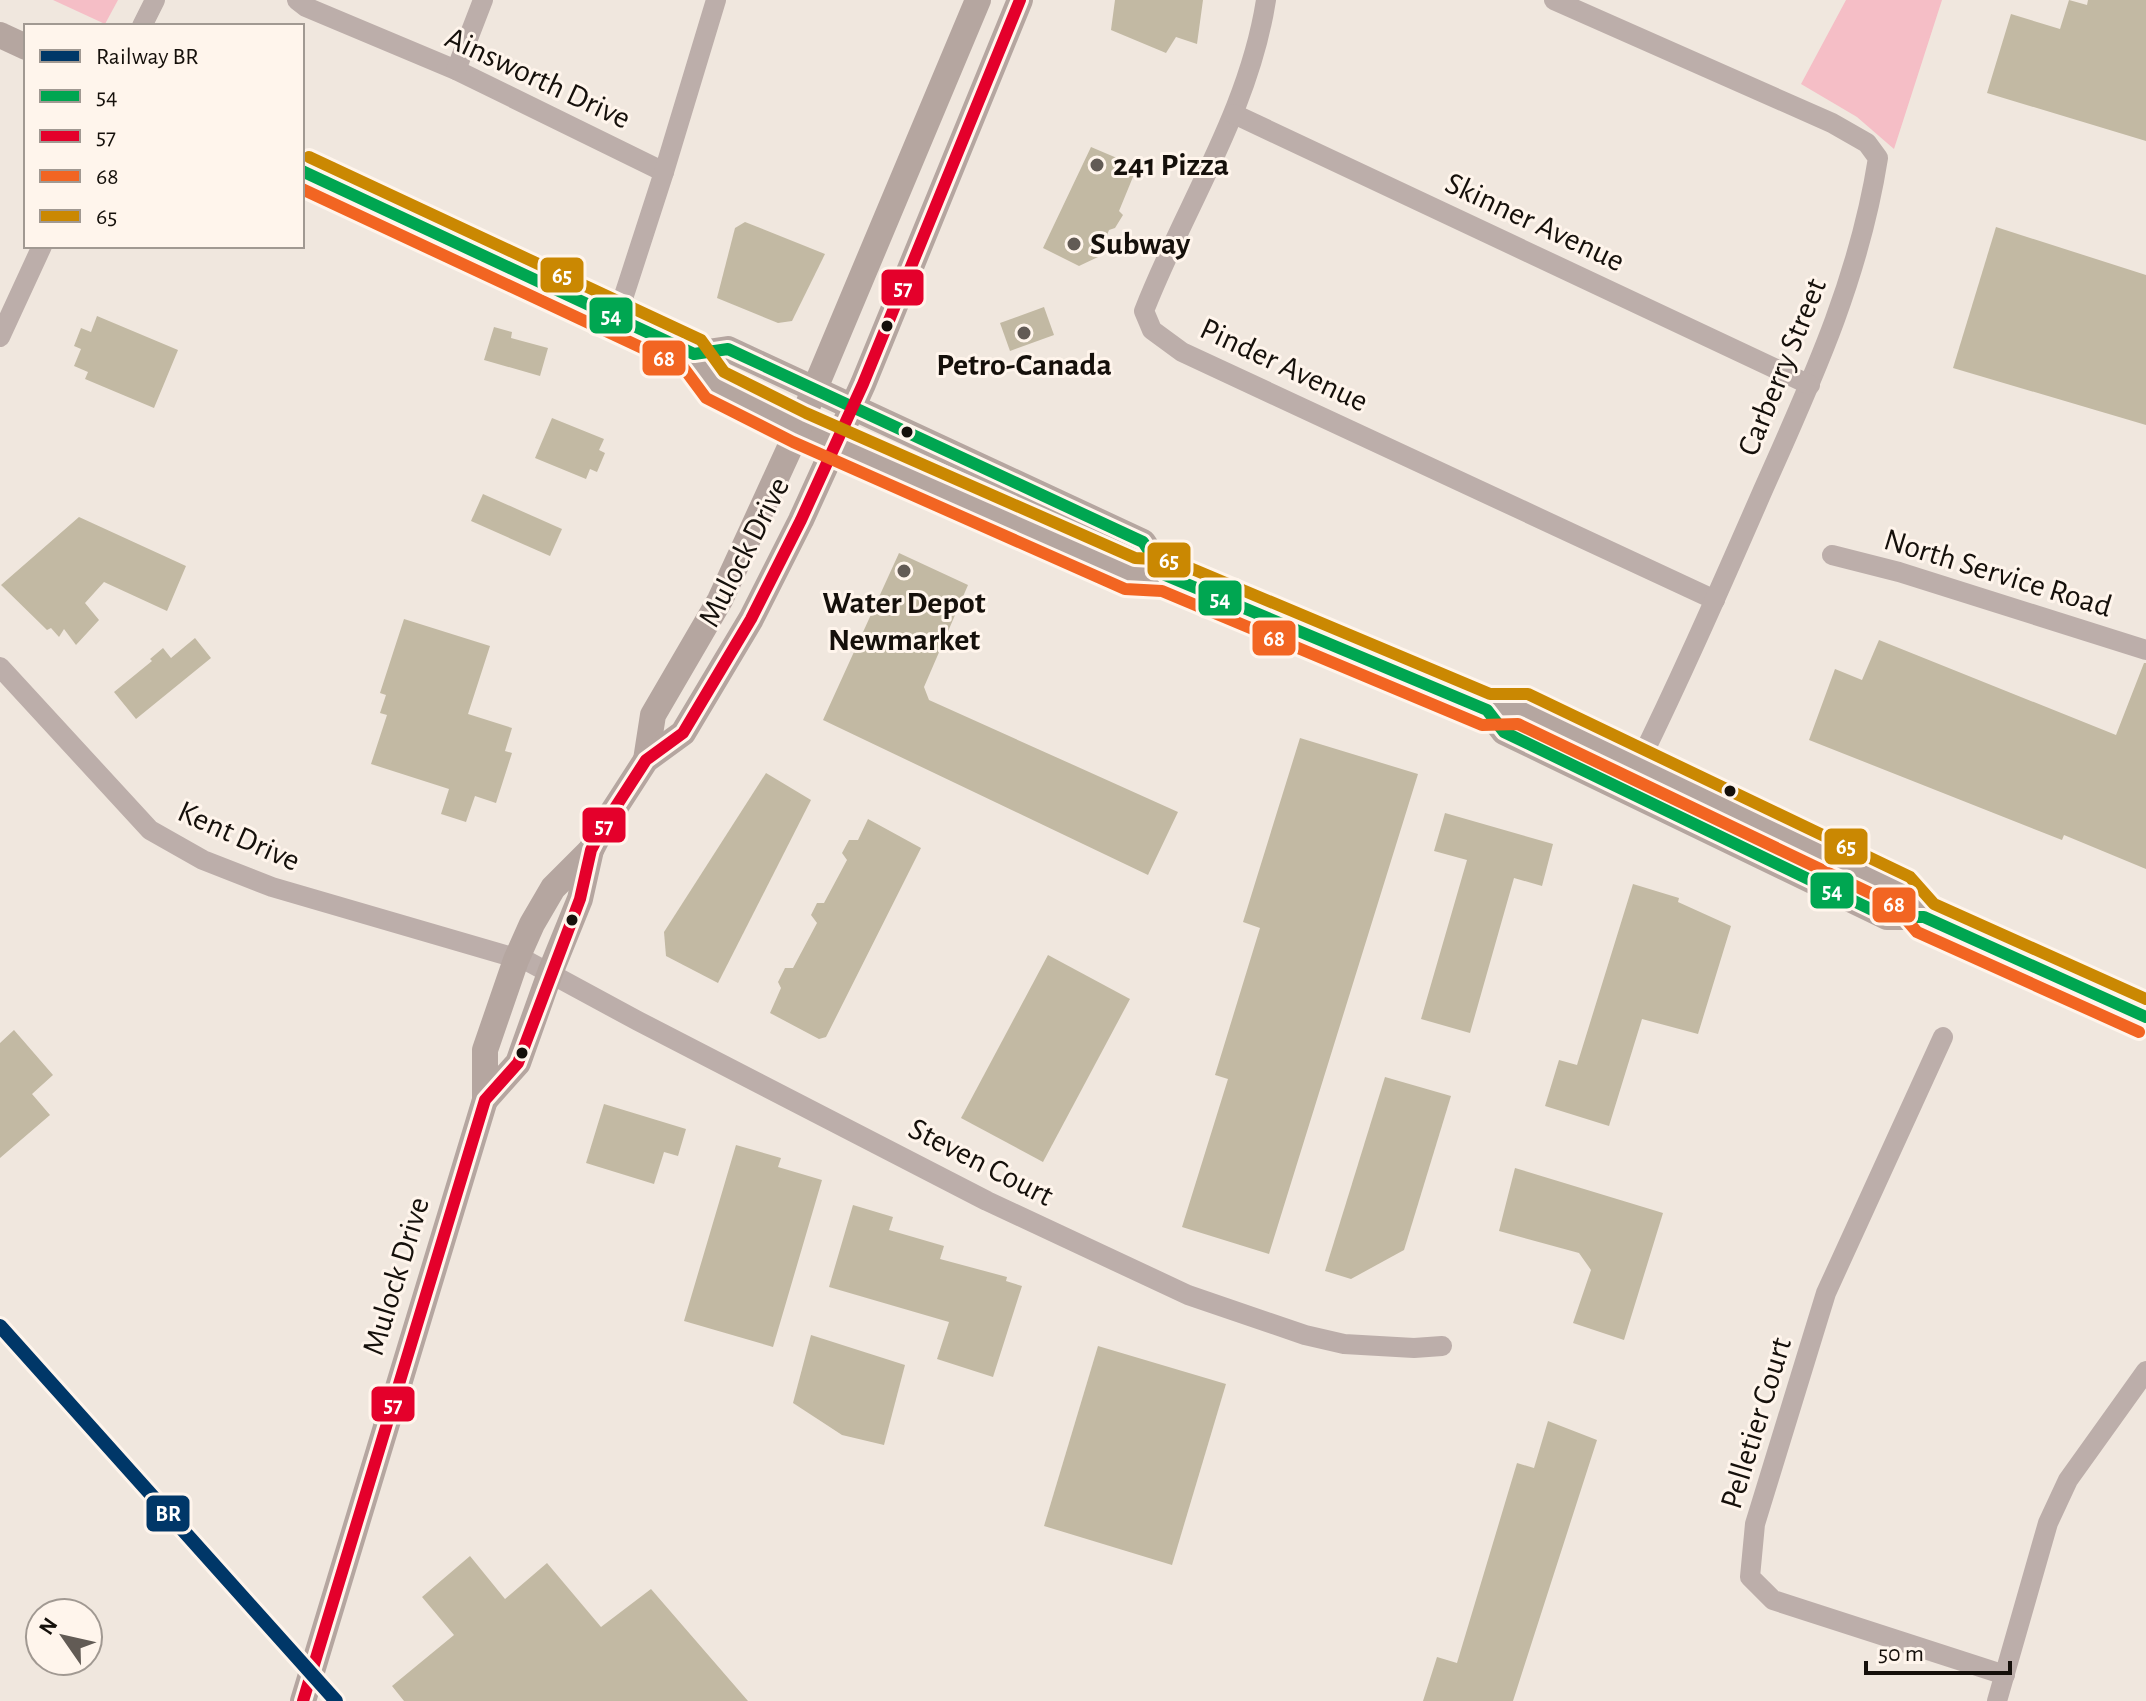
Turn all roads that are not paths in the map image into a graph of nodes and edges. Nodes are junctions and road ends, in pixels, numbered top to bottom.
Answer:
1 (155, 0) edge
2 (297, 0) edge
3 (483, 0) edge
4 (716, 0) edge
5 (978, 0) edge
6 (1020, 0) edge
7 (1266, 0) edge
8 (1554, 0) edge
9 (143, 24) edge
10 (0, 35) edge
11 (24, 46) edge
12 (456, 70) junction
13 (1234, 114) junction
14 (304, 172) edge
15 (664, 172) junction
16 (41, 248) edge
17 (617, 317) junction
18 (0, 337) edge
19 (694, 354) junction
20 (1810, 385) junction
21 (815, 389) junction
22 (851, 408) junction
23 (799, 427) junction
24 (837, 443) junction
25 (1832, 555) dead end
26 (1165, 575) junction
27 (1715, 600) junction
28 (2146, 650) edge
29 (0, 667) edge
30 (1487, 710) junction
31 (646, 760) junction
32 (1638, 764) junction
33 (1626, 789) junction
34 (591, 850) junction
35 (1924, 917) junction
36 (516, 960) junction
37 (550, 973) junction
38 (2146, 1017) edge
39 (1943, 1037) dead end
40 (485, 1100) junction
41 (1442, 1346) dead end
42 (2146, 1371) edge
43 (2005, 1675) junction
44 (303, 1701) edge
45 (1997, 1701) edge

1 - 9 street
2 - 12 street, Ainsworth Drive
3 - 12 street
4 - 15 street
5 - 21 main road, Mulock Drive
6 - 22 main road, Mulock Drive
7 - 13 street, Pinder Avenue
8 - 20 street, Carberry Street
10 - 11 main road
12 - 15 street, Ainsworth Drive
13 - 20 street, Skinner Avenue
13 - 27 street, Pinder Avenue
14 - 17 main road
15 - 17 street
16 - 18 street
17 - 19 main road
19 - 21 main road
19 - 23 main road
20 - 27 street, Carberry Street
21 - 22 main road
21 - 23 main road, Mulock Drive
22 - 24 main road, Mulock Drive
22 - 26 main road
23 - 24 main road
23 - 31 main road, Mulock Drive
24 - 26 main road
24 - 31 main road, Mulock Drive
25 - 28 street, North Service Road
26 - 30 main road
27 - 32 street, Carberry Street
29 - 36 street, Kent Drive
30 - 32 main road
30 - 33 main road
31 - 34 main road, Mulock Drive
32 - 33 street, Carberry Street
32 - 35 main road
33 - 35 main road
34 - 36 main road, Mulock Drive
34 - 37 main road, Mulock Drive
35 - 38 main road
36 - 37 street, Steven Court
36 - 40 main road, Mulock Drive
37 - 40 main road, Mulock Drive
37 - 41 street, Steven Court
39 - 43 street, Pelletier Court
40 - 44 main road, Mulock Drive
42 - 43 street
43 - 45 street

